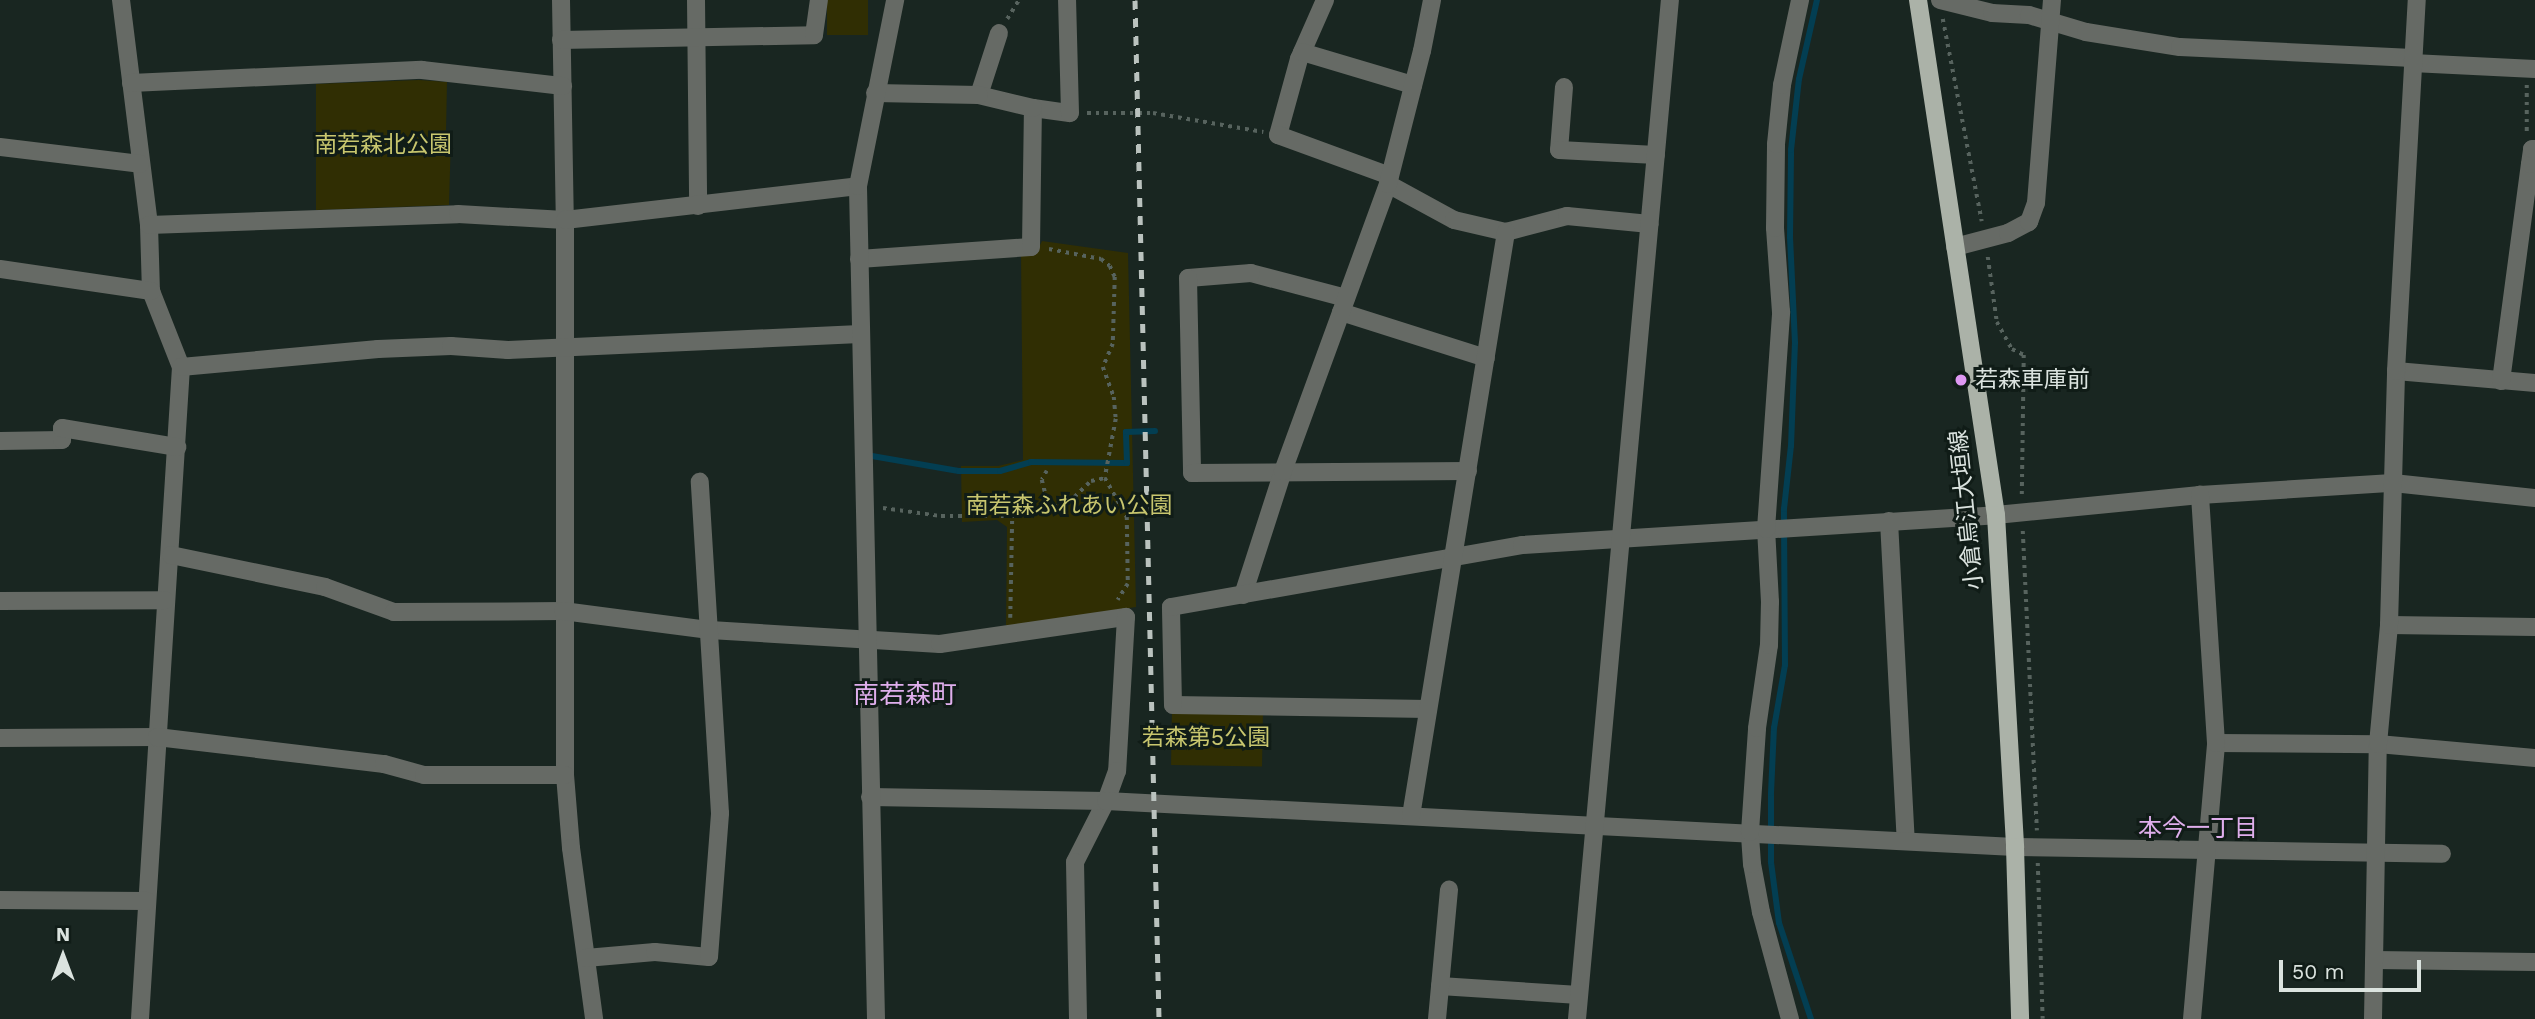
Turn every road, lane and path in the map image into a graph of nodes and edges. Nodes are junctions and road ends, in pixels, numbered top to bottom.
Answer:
1 (121, 0) edge
2 (561, 0) edge
3 (696, 0) edge
4 (819, 0) edge
5 (895, 0) edge
6 (1067, 0) edge
7 (1325, 0) edge
8 (1432, 0) edge
9 (1670, 0) edge
10 (1800, 0) edge
11 (1940, 0) edge
12 (2052, 0) edge
13 (2417, 0) edge
14 (1919, 2) edge
15 (2050, 22) junction
16 (999, 33) dead end
17 (696, 36) junction
18 (561, 40) junction
19 (1302, 52) junction
20 (2413, 60) junction
21 (2531, 69) edge
22 (131, 83) junction
23 (1413, 85) junction
24 (563, 86) junction
25 (1564, 86) dead end
26 (875, 93) junction
27 (979, 95) junction
28 (1033, 108) junction
29 (1070, 113) junction
30 (1278, 135) junction
31 (0, 147) edge
32 (2534, 149) edge
33 (1656, 155) junction
34 (140, 164) junction
35 (1389, 180) junction
36 (858, 187) junction
37 (698, 206) junction
38 (565, 220) junction
39 (1650, 224) junction
40 (149, 225) junction
41 (1506, 232) junction
42 (1031, 247) junction
43 (1955, 247) junction
44 (859, 259) junction
45 (0, 269) edge
46 (151, 290) junction
47 (1343, 305) junction
48 (860, 334) junction
49 (563, 347) junction
50 (1486, 358) junction
51 (181, 368) junction
52 (2396, 371) junction
53 (2501, 381) junction
54 (2535, 383) edge
55 (0, 441) edge
56 (177, 446) junction
57 (1047, 471) dead end
58 (1283, 471) junction
59 (1468, 471) junction
60 (1105, 478) junction
61 (700, 482) dead end
62 (2393, 483) junction
63 (2200, 495) junction
64 (2535, 498) edge
65 (864, 505) junction
66 (1049, 508) junction
67 (1996, 514) junction
68 (1012, 516) junction
69 (1889, 520) junction
70 (1777, 527) junction
71 (1619, 538) junction
72 (171, 555) junction
73 (1453, 558) junction
74 (1243, 595) junction
75 (165, 600) junction
76 (0, 601) edge
77 (563, 611) junction
78 (1105, 620) junction
79 (2389, 625) junction
80 (2535, 627) edge
81 (710, 630) junction
82 (1010, 634) junction
83 (866, 640) junction
84 (1428, 709) junction
85 (157, 737) junction
86 (0, 738) edge
87 (2216, 743) junction
88 (2378, 744) junction
89 (2535, 758) edge
90 (565, 775) junction
91 (870, 797) junction
92 (1107, 801) junction
93 (1411, 816) junction
94 (1594, 824) junction
95 (1755, 833) junction
96 (1906, 841) junction
97 (2015, 847) junction
98 (2207, 849) junction
99 (2377, 853) junction
100 (2442, 854) dead end
101 (1449, 890) dead end
102 (0, 900) edge
103 (146, 901) junction
104 (586, 958) junction
105 (2374, 960) junction
106 (2535, 962) edge
107 (1440, 986) junction
108 (1579, 995) junction
109 (140, 1019) edge
110 (594, 1019) edge
111 (876, 1019) edge
112 (1078, 1019) edge
113 (1437, 1019) edge
114 (1577, 1019) edge
115 (1790, 1019) edge
116 (2020, 1019) edge
117 (2192, 1019) edge
118 (2373, 1019) edge

1 - 22 street
2 - 18 street
3 - 17 street
4 - 17 street
5 - 26 street
6 - 29 street
7 - 19 street
8 - 23 street
9 - 33 street
10 - 70 street
11 - 14 street
11 - 15 street
12 - 15 street
13 - 20 street
14 - 43 main road, 小倉烏江大垣線
15 - 20 street
15 - 43 street
16 - 27 street
17 - 18 street
17 - 37 street
18 - 24 street
19 - 23 street
19 - 30 street
20 - 21 street
20 - 52 street
21 - 32 path
22 - 24 street
22 - 34 street
23 - 35 street
24 - 38 street
25 - 33 street
26 - 27 street
26 - 36 street
27 - 28 street
28 - 29 street
28 - 42 street
29 - 30 path
30 - 35 street
31 - 34 street
32 - 53 street
33 - 39 street
34 - 40 street
35 - 41 street
35 - 47 street
36 - 37 street
36 - 44 street
37 - 38 street
38 - 40 street
38 - 49 street
39 - 41 street
39 - 71 street
40 - 46 street
41 - 50 street
42 - 44 street
42 - 60 path
43 - 67 main road, 小倉烏江大垣線
44 - 48 street
45 - 46 street
46 - 51 street
47 - 50 street
47 - 58 street
47 - 58 street
48 - 49 street
48 - 65 street
49 - 51 street
49 - 77 street
50 - 59 street
51 - 56 street
52 - 53 street
52 - 62 street
53 - 54 street
55 - 56 street
56 - 72 street
57 - 66 path
58 - 59 street
58 - 74 street
59 - 73 street
60 - 66 path
60 - 78 path
61 - 81 street
62 - 63 street
62 - 64 street
62 - 79 street
63 - 67 street
63 - 87 street
65 - 68 path
65 - 83 street
66 - 68 path
67 - 69 street
67 - 97 main road, 小倉烏江大垣線
68 - 82 path
69 - 70 street
69 - 96 street
70 - 71 street
70 - 95 street
71 - 73 street
71 - 94 street
72 - 75 street
72 - 77 street
73 - 74 street
73 - 84 street
74 - 84 street
75 - 76 street
75 - 85 street
77 - 81 street
77 - 90 street
78 - 82 street
78 - 92 street
79 - 80 street
79 - 88 street
81 - 83 street
81 - 104 street
82 - 83 street
83 - 91 street
84 - 93 street
85 - 86 street
85 - 90 street
85 - 103 street
87 - 88 street
87 - 98 street
88 - 89 street
88 - 99 street
90 - 104 street
91 - 92 street
91 - 111 street
92 - 93 street
92 - 112 street
93 - 94 street
94 - 95 street
94 - 108 street
95 - 96 street
95 - 115 street
96 - 97 street
97 - 98 street
97 - 116 main road, 小倉烏江大垣線
98 - 99 street
98 - 117 street
99 - 100 street
99 - 105 street
101 - 107 street
102 - 103 street
103 - 109 street
104 - 110 street
105 - 106 street
105 - 118 street
107 - 108 street
107 - 113 street
108 - 114 street

